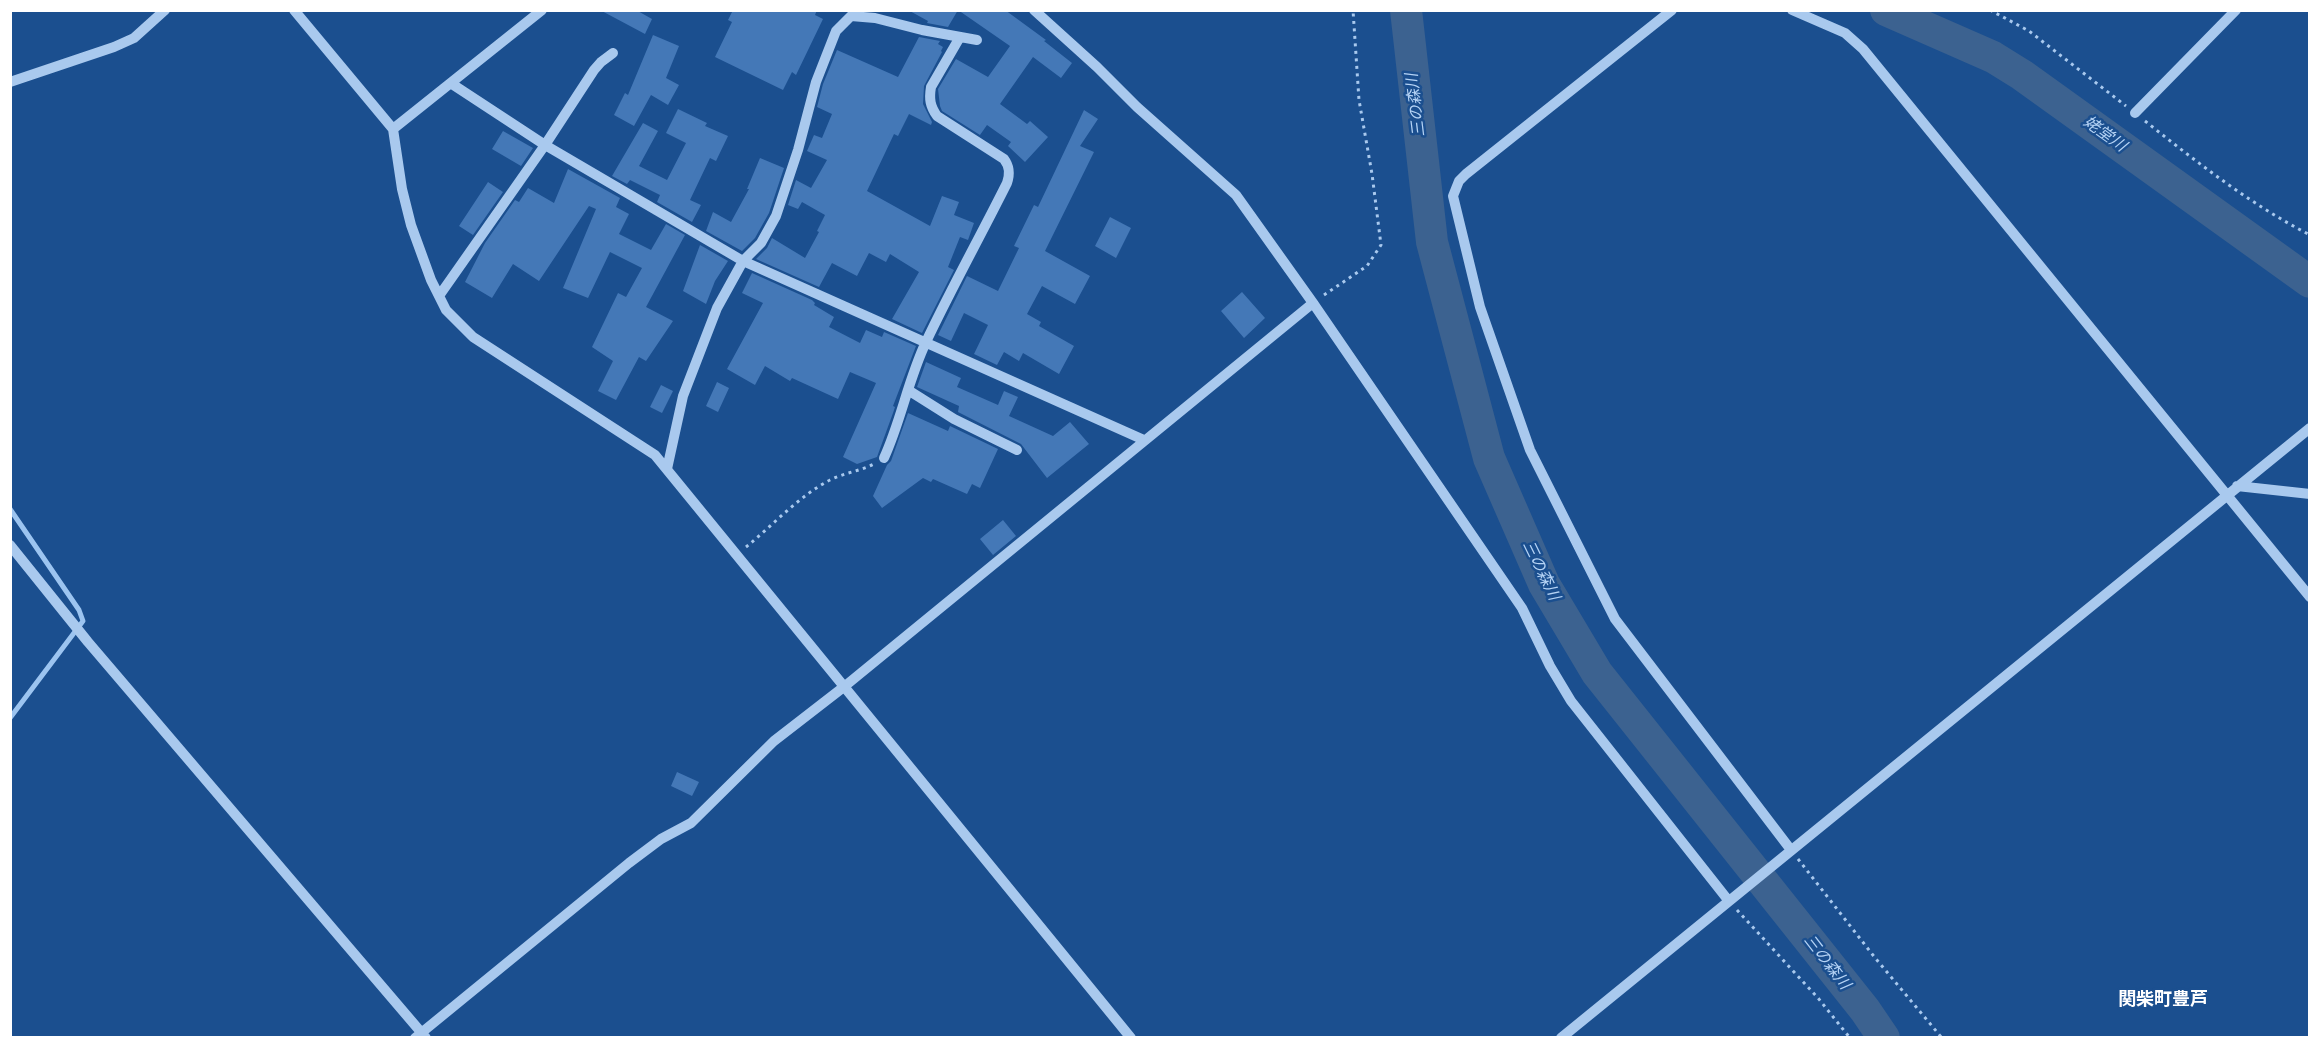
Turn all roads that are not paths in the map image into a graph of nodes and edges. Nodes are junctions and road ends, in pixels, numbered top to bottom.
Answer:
1 (165, 10) edge
2 (294, 10) edge
3 (542, 10) edge
4 (1034, 10) edge
5 (1672, 10) edge
6 (1792, 10) edge
7 (2236, 10) edge
8 (850, 13) edge
9 (960, 37) junction
10 (976, 40) dead end
11 (613, 53) dead end
12 (10, 82) edge
13 (452, 84) junction
14 (2134, 113) road end
15 (393, 129) junction
16 (545, 145) junction
17 (743, 261) junction
18 (439, 296) junction
19 (1313, 303) junction
20 (926, 343) junction
21 (908, 390) junction
22 (2310, 428) edge
23 (1144, 440) junction
24 (1017, 450) dead end
25 (884, 458) road end
26 (667, 469) junction
27 (2237, 486) junction
28 (2310, 494) edge
29 (2227, 496) junction
30 (10, 545) edge
31 (2310, 597) edge
32 (845, 686) junction
33 (1791, 850) junction
34 (1728, 900) junction
35 (421, 1036) edge
36 (1131, 1038) edge
37 (1561, 1038) edge

1 - 12 street
2 - 15 street
3 - 13 street
4 - 19 street
5 - 33 street
6 - 29 street
7 - 14 street
8 - 9 street
8 - 17 street
9 - 10 street
9 - 20 street
11 - 16 street
13 - 15 street
13 - 16 street
15 - 18 street
16 - 17 street
16 - 18 street
17 - 20 street
17 - 26 street
18 - 26 street
19 - 23 street
19 - 34 street
20 - 21 street
20 - 23 street
21 - 24 street
21 - 25 street
22 - 27 street
23 - 32 street
26 - 32 street
27 - 28 street
27 - 29 street
29 - 31 street
29 - 33 street
30 - 35 street
32 - 35 street
32 - 36 street
33 - 34 street
34 - 37 street

